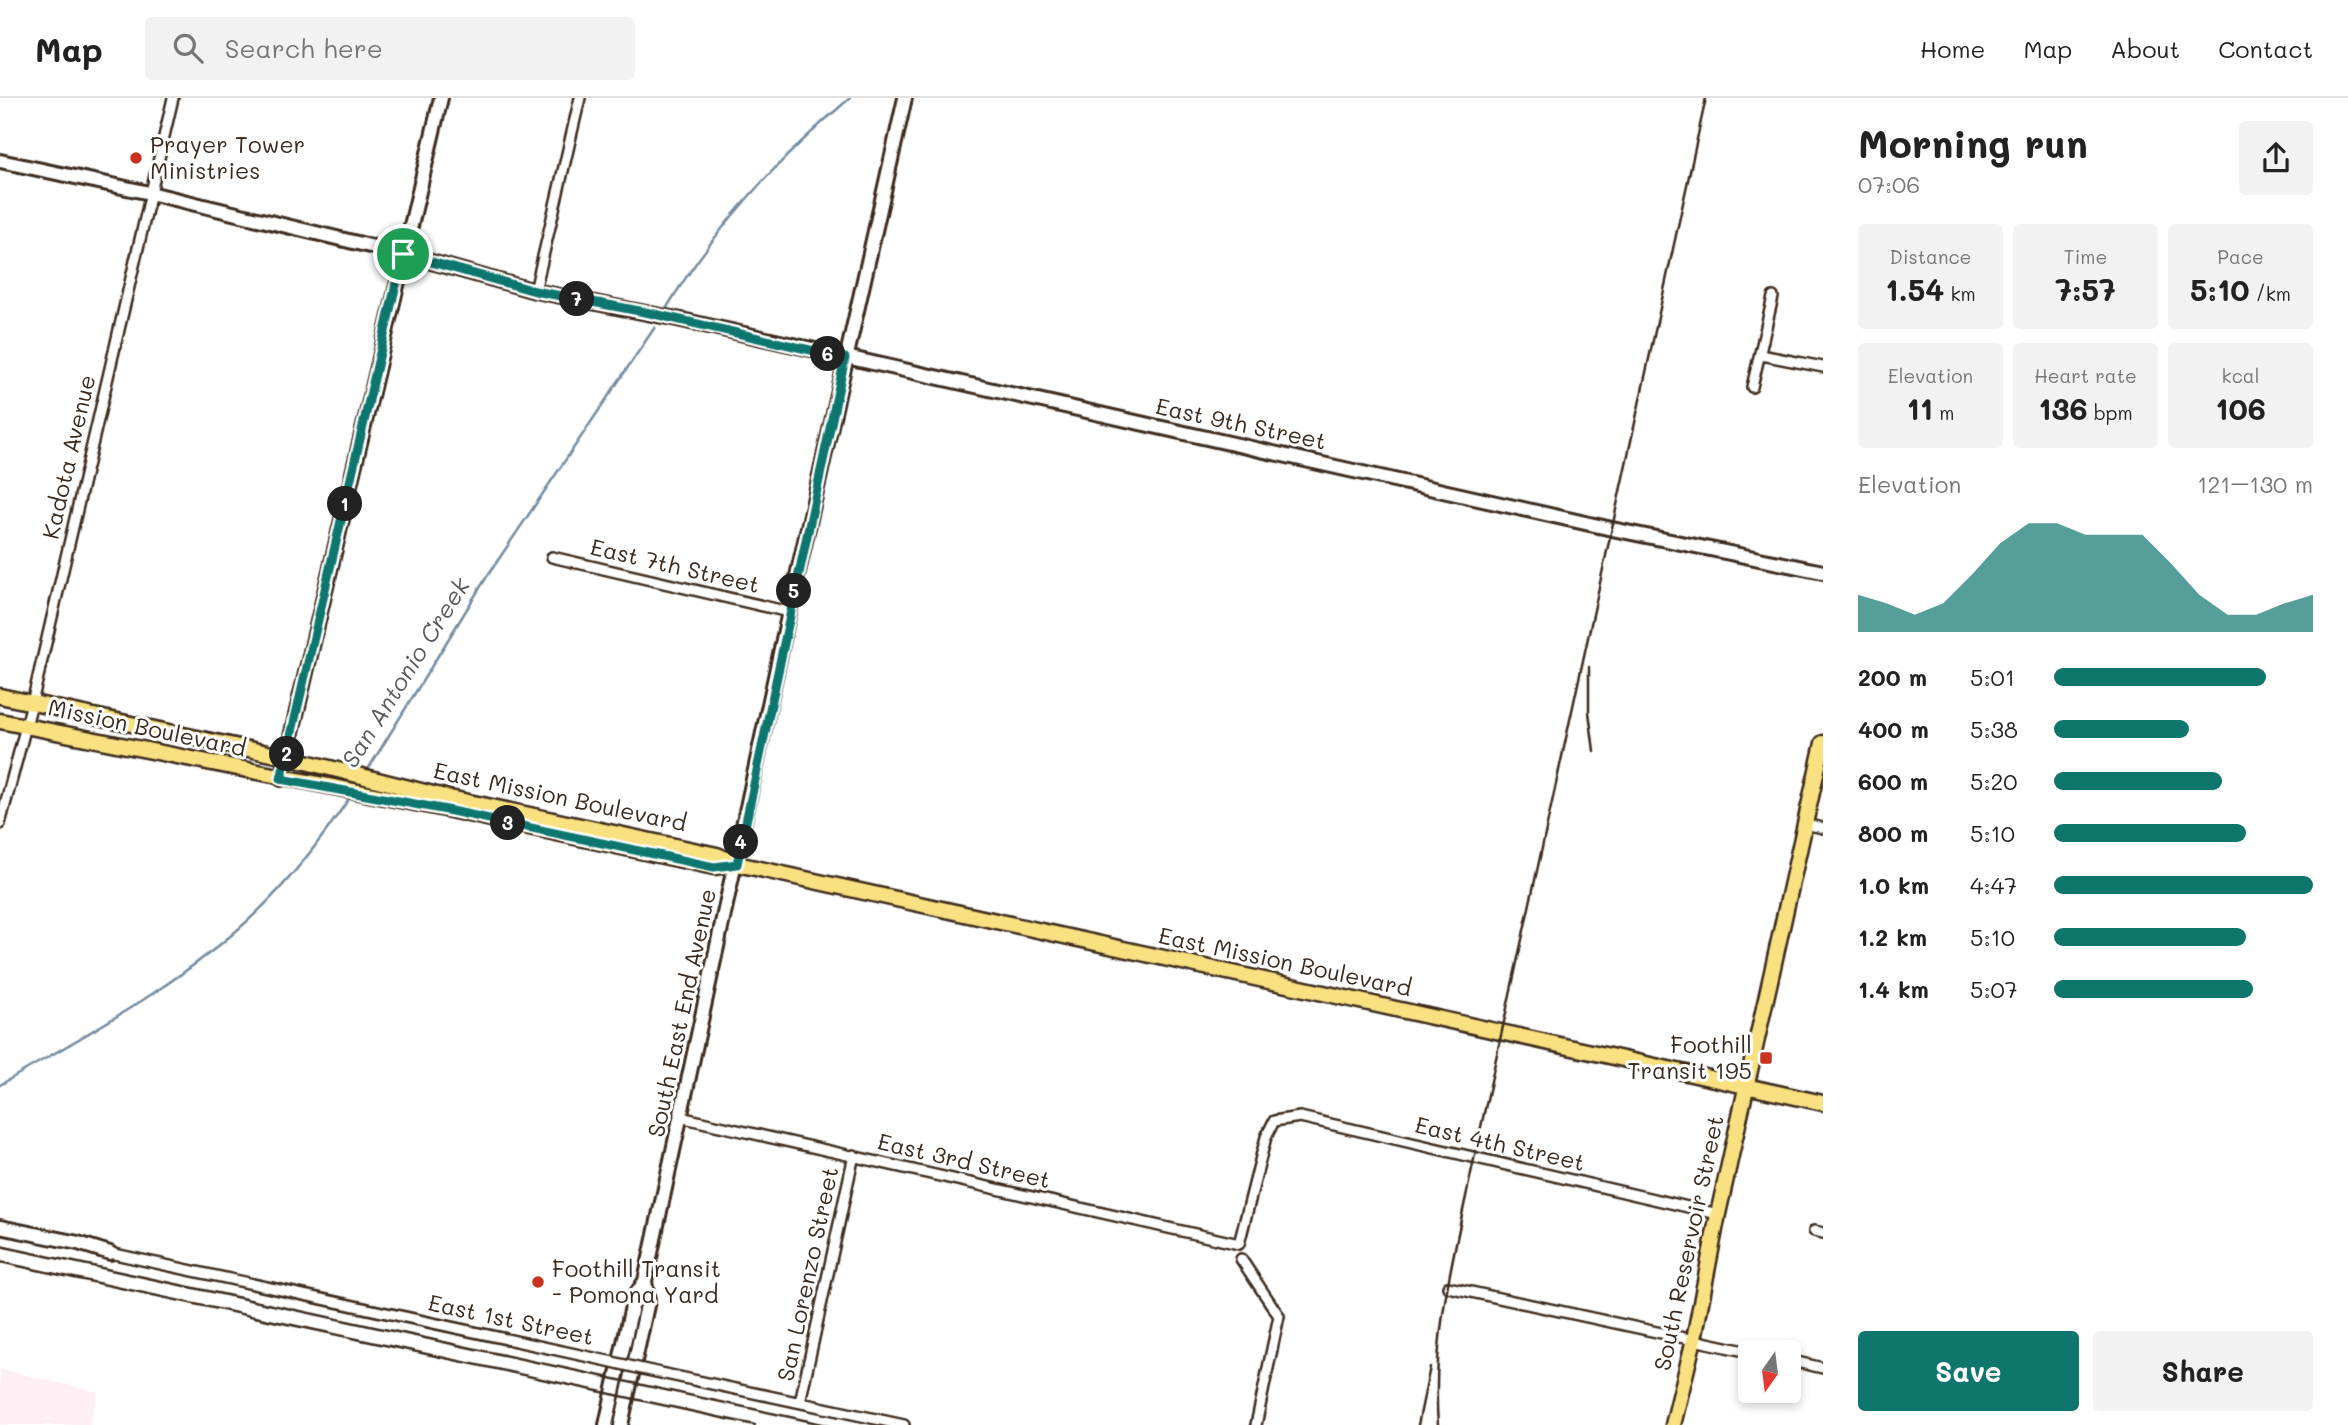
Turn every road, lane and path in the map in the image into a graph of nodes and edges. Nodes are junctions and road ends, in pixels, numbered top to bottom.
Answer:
1 (173, 98) edge
2 (440, 98) edge
3 (580, 98) edge
4 (905, 98) edge
5 (0, 161) edge
6 (150, 193) junction
7 (403, 254) junction
8 (535, 291) junction
9 (1773, 297) dead end
10 (1761, 355) junction
11 (845, 358) junction
12 (1823, 367) edge
13 (1752, 387) dead end
14 (552, 557) dead end
15 (1823, 572) edge
16 (789, 612) junction
17 (0, 696) edge
18 (32, 703) junction
19 (0, 721) edge
20 (24, 726) junction
21 (1823, 743) edge
22 (286, 757) junction
23 (281, 779) junction
24 (368, 795) joint
25 (0, 824) edge
26 (1805, 824) junction
27 (1823, 828) edge
28 (737, 864) junction
29 (1746, 1086) junction
30 (1823, 1103) edge
31 (680, 1117) junction
32 (854, 1156) junction
33 (1718, 1214) junction
34 (0, 1227) edge
35 (1239, 1244) joint
36 (110, 1253) joint
37 (1241, 1259) dead end
38 (645, 1281) junction
39 (1448, 1287) dead end
40 (1694, 1339) junction
41 (1738, 1349) edge
42 (1801, 1363) edge
43 (1823, 1368) edge
44 (800, 1402) junction
45 (606, 1425) edge
46 (621, 1425) edge
47 (904, 1425) edge
48 (1256, 1425) edge
49 (1673, 1425) edge

1 - 6 street, Kadota Avenue
2 - 7 street
3 - 8 street
4 - 11 street, South East End Avenue
5 - 6 street, East 9th Street
6 - 7 street, East 9th Street
6 - 18 street, Kadota Avenue
7 - 8 street, East 9th Street
7 - 22 street
8 - 11 street, East 9th Street
9 - 10 street
10 - 12 street
10 - 13 street
11 - 15 street, East 9th Street
11 - 16 street, South East End Avenue
14 - 16 street, East 7th Street
16 - 28 street, South East End Avenue
17 - 18 main road, East Mission Boulevard
18 - 20 street, Kadota Avenue
18 - 22 main road, East Mission Boulevard
19 - 20 main road, Mission Boulevard
20 - 23 main road, Mission Boulevard
20 - 25 street, Kadota Avenue
21 - 26 main road, South Reservoir Street
22 - 23 street
22 - 28 main road, East Mission Boulevard
23 - 24 main road, Mission Boulevard
24 - 28 main road, East Mission Boulevard
26 - 27 street
26 - 29 main road, South Reservoir Street
28 - 29 main road, East Mission Boulevard
28 - 31 street, South East End Avenue
29 - 30 main road, East Mission Boulevard
29 - 33 main road, South Reservoir Street
31 - 32 street, East 3rd Street
31 - 38 street, South East End Avenue
32 - 35 street, East 3rd Street
32 - 44 street, San Lorenzo Street
33 - 35 street, East 4th Street
33 - 40 main road, South Reservoir Street
34 - 36 street
36 - 44 street, East 1st Street, bridge
37 - 48 street
38 - 45 street
38 - 46 street
39 - 40 street
40 - 41 street
40 - 49 main road, South Reservoir Street
42 - 43 street
44 - 47 street, East 1st Street

